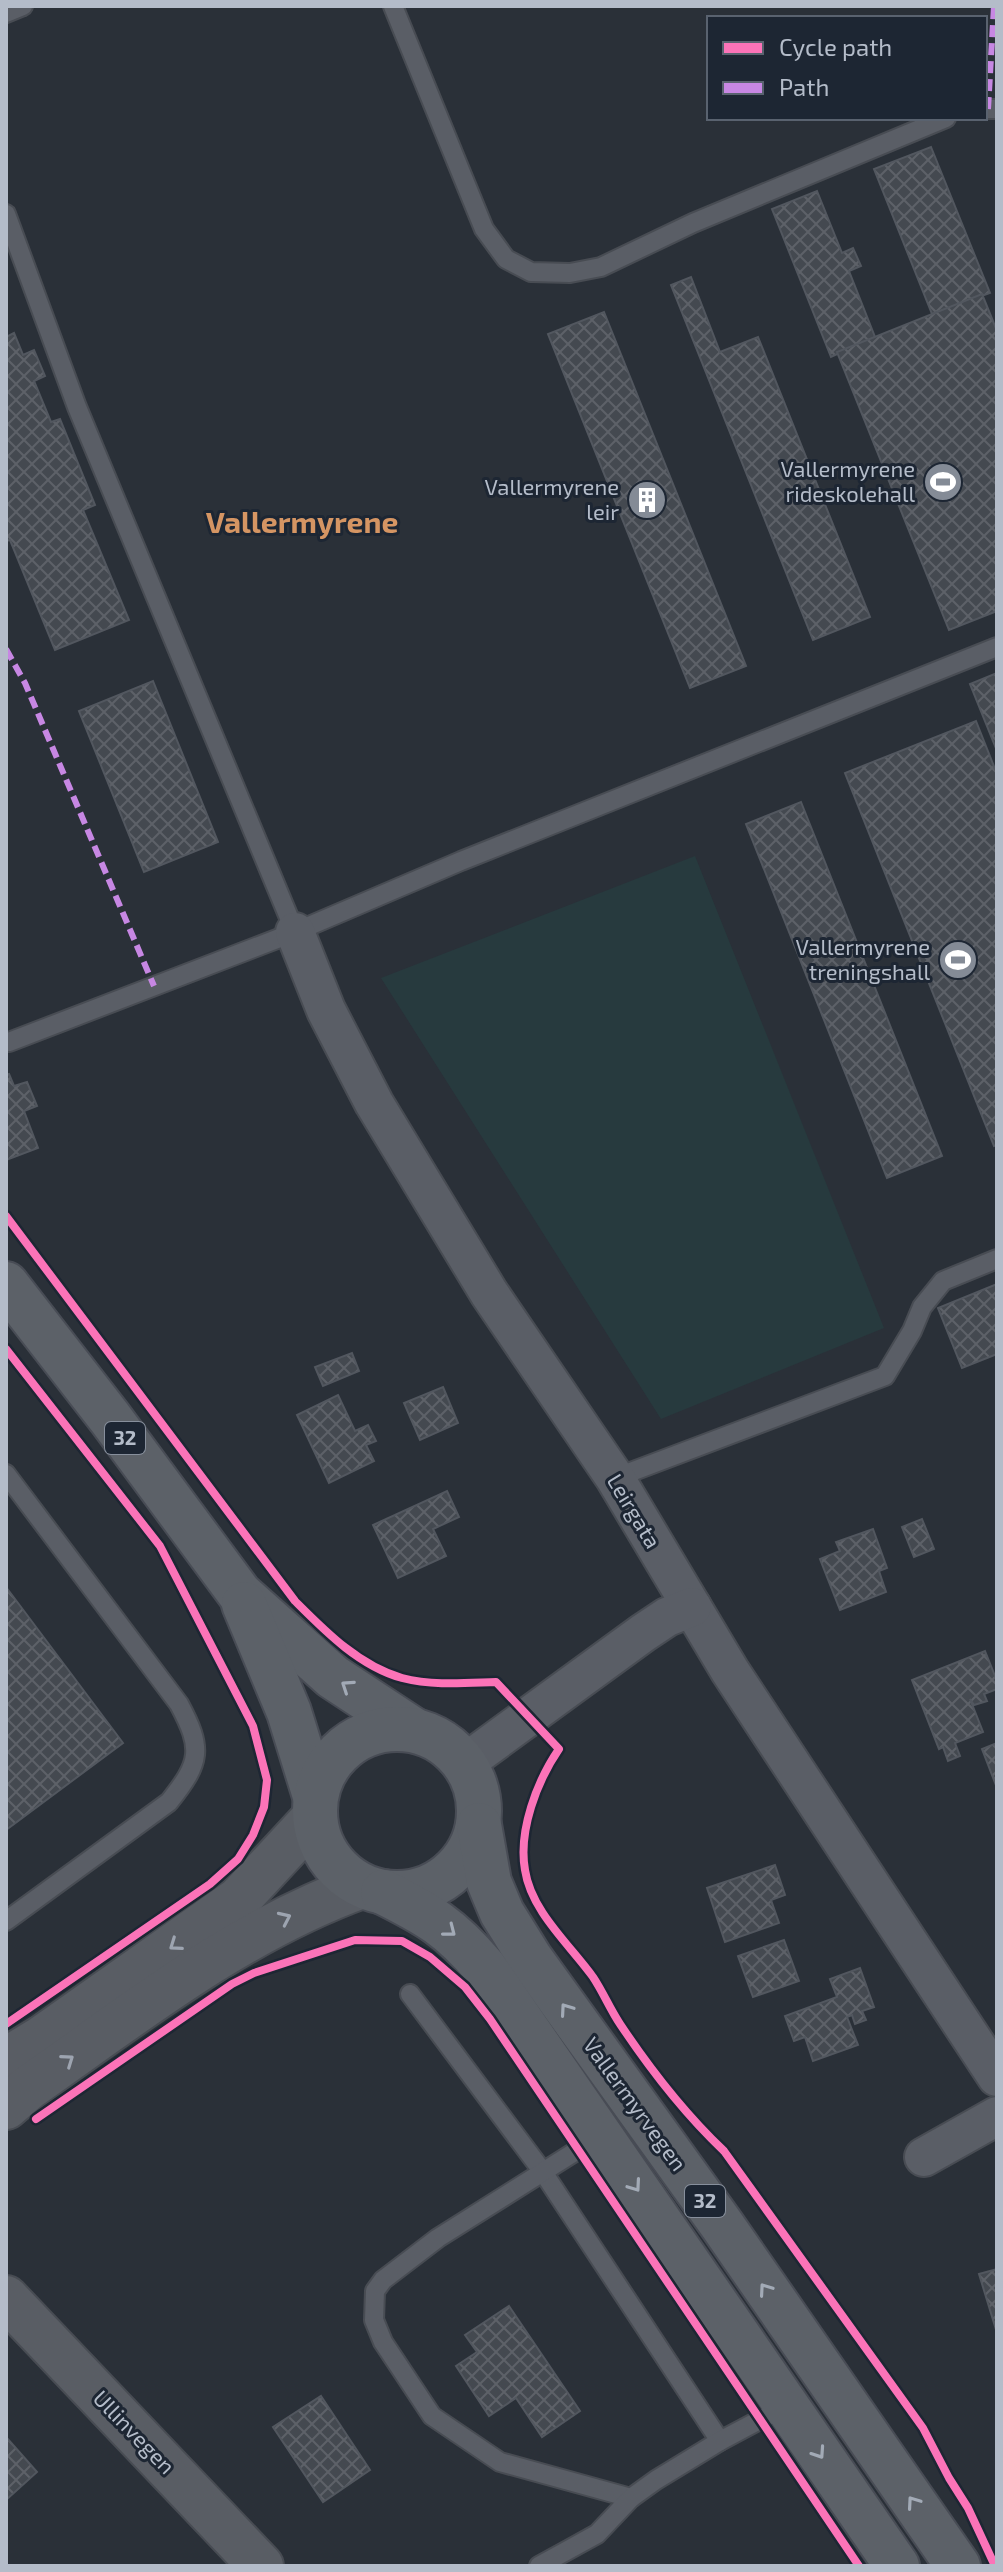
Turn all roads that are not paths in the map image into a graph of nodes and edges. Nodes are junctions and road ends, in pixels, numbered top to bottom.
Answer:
1 (23, 6) edge
2 (393, 6) edge
3 (6, 13) edge
4 (941, 120) edge
5 (6, 214) edge
6 (997, 647) edge
7 (295, 932) junction
8 (9, 1042) dead end
9 (997, 1259) edge
10 (6, 1284) edge
11 (6, 1474) edge
12 (615, 1478) junction
13 (240, 1594) junction
14 (692, 1607) junction
15 (412, 1729) junction
16 (465, 1763) junction
17 (315, 1807) junction
18 (479, 1825) junction
19 (372, 1889) junction
20 (6, 1921) edge
21 (410, 1994) dead end
22 (6, 2060) edge
23 (997, 2077) edge
24 (6, 2107) edge
25 (997, 2116) edge
26 (600, 2136) junction
27 (924, 2157) dead end
28 (543, 2172) junction
29 (6, 2298) edge
30 (786, 2406) junction
31 (720, 2441) junction
32 (631, 2498) junction
33 (261, 2566) edge
34 (539, 2566) edge
35 (897, 2566) edge
36 (958, 2566) edge

1 - 3 lane
2 - 4 lane
5 - 7 lane
6 - 7 lane
7 - 8 lane
7 - 12 street, Leirgata
9 - 12 lane
10 - 13 main road, Vallermyrvegen / 32
11 - 20 lane
12 - 14 street, Leirgata
15 -> 13 main road, Vallermyrvegen / 32
13 - 17 main road, Vallermyrvegen / 32
14 - 16 street
14 - 23 street, Leirgata
15 - 16 main road, Vallermyrvegen / 32
15 - 17 main road
16 - 18 main road, Vallermyrvegen / 32
17 - 19 main road, Vallermyrvegen / 32
17 -> 22 main road
18 - 19 main road, Vallermyrvegen / 32
36 -> 18 main road, Vallermyrvegen / 32
24 -> 19 main road
19 -> 26 main road, Vallermyrvegen / 32
21 - 28 lane
25 - 27 street
26 - 28 lane
26 -> 30 main road, Vallermyrvegen / 32
28 - 31 lane
28 - 32 lane
29 - 33 main road, Ullinvegen
30 - 31 lane
30 -> 35 main road, Vallermyrvegen / 32
31 - 32 lane
32 - 34 lane

